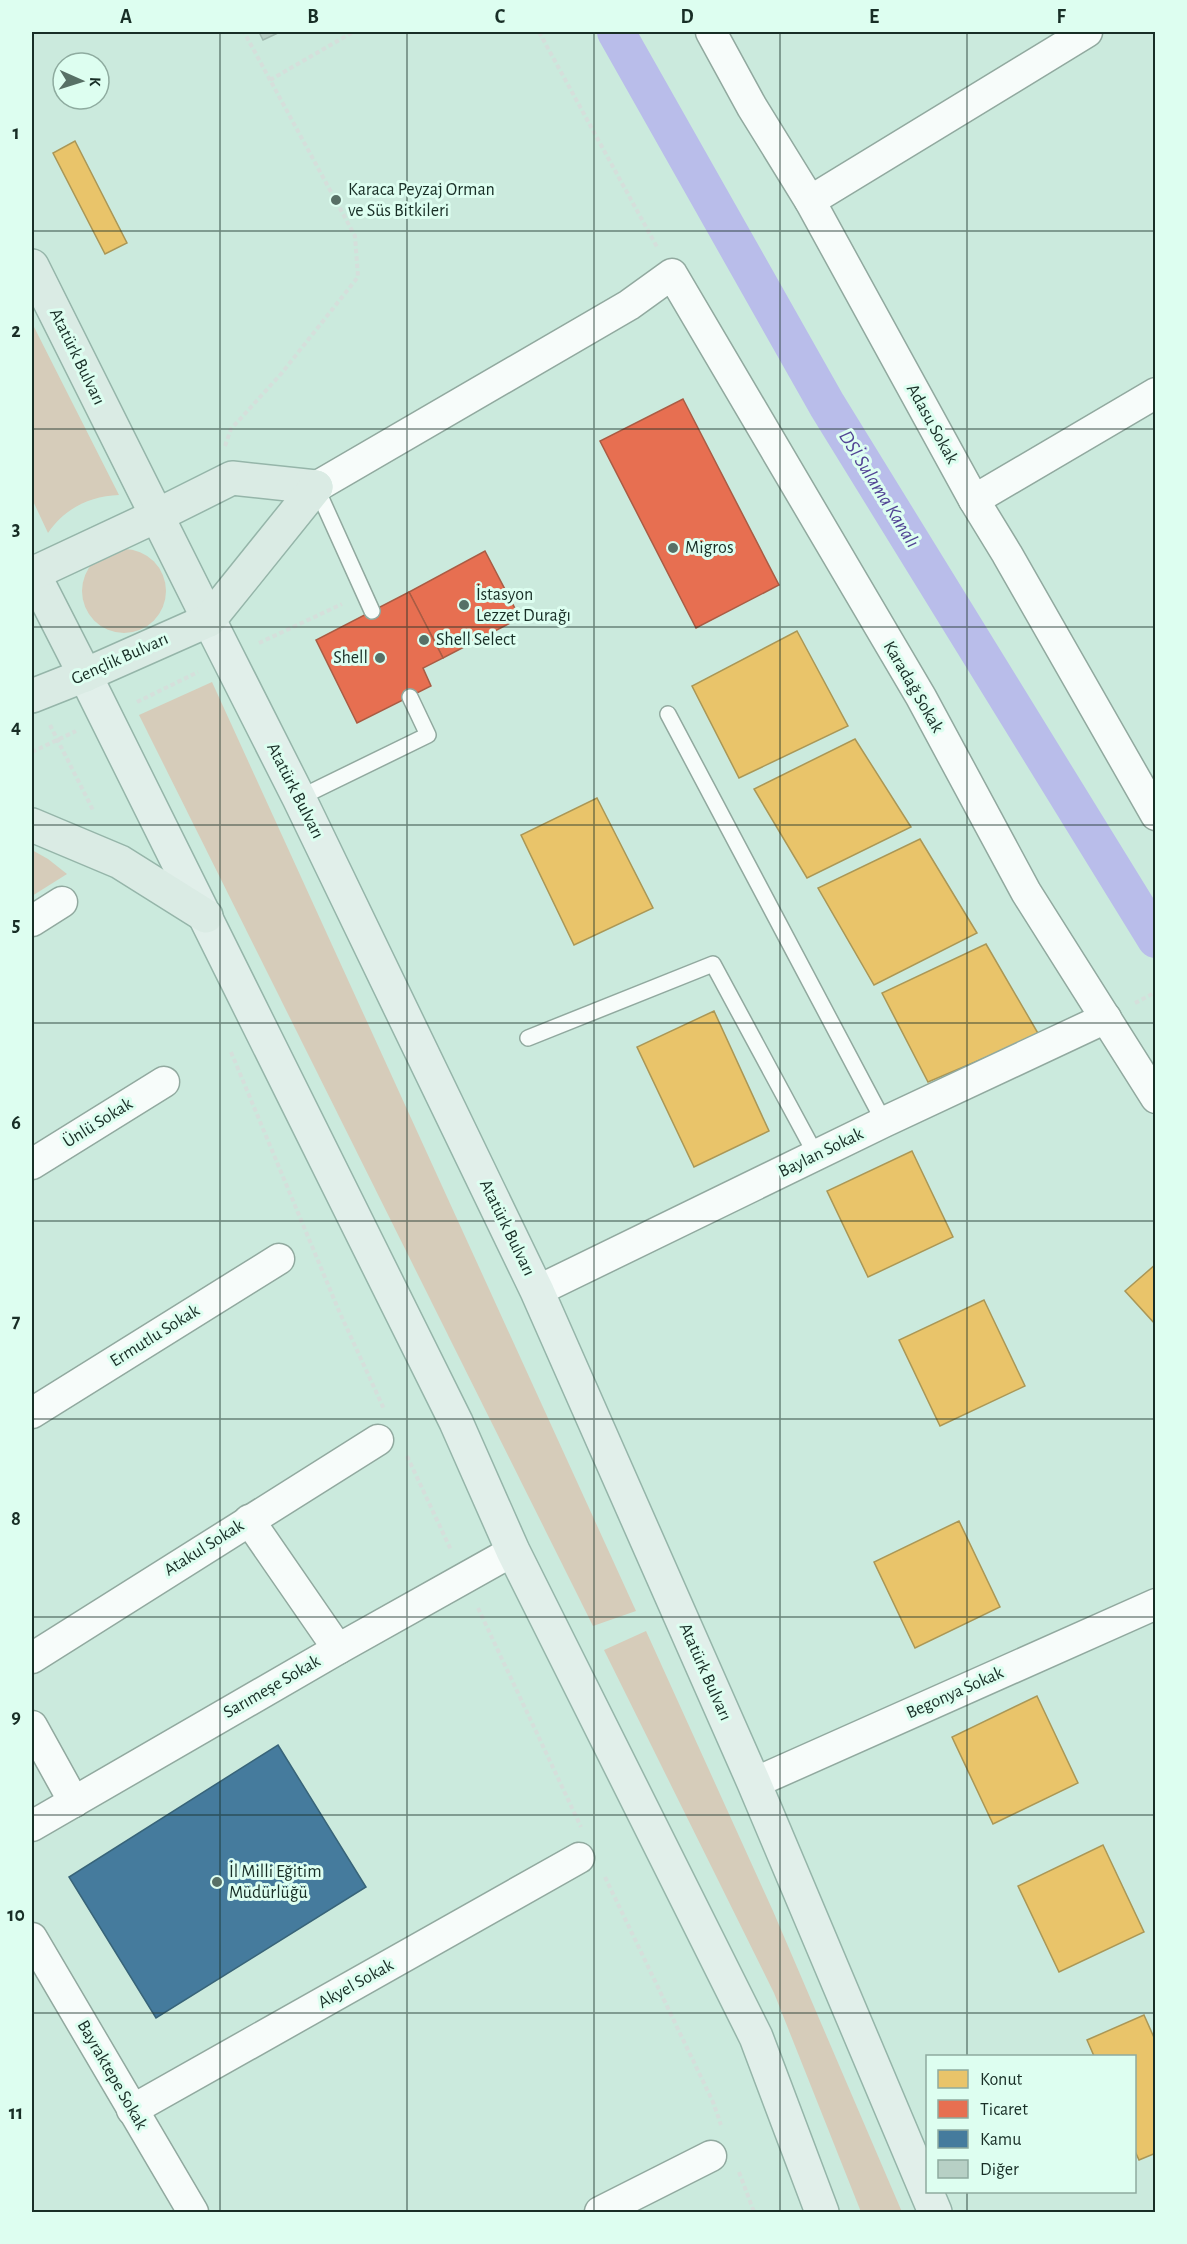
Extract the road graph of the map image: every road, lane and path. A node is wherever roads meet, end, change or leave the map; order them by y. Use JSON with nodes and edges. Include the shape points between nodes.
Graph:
{"nodes":[{"id":1,"x":244,"y":32,"type":"edge"},
{"id":2,"x":353,"y":32,"type":"edge"},
{"id":3,"x":539,"y":32,"type":"edge"},
{"id":4,"x":711,"y":32,"type":"edge"},
{"id":5,"x":1087,"y":32,"type":"edge"},
{"id":6,"x":270,"y":80,"type":"junction"},
{"id":7,"x":810,"y":201,"type":"junction"},
{"id":8,"x":32,"y":266,"type":"edge"},
{"id":9,"x":672,"y":274,"type":"junction"},
{"id":10,"x":1155,"y":393,"type":"edge"},
{"id":11,"x":232,"y":478,"type":"junction"},
{"id":12,"x":316,"y":487,"type":"junction"},
{"id":13,"x":974,"y":500,"type":"junction"},
{"id":14,"x":156,"y":516,"type":"junction"},
{"id":15,"x":32,"y":573,"type":"edge"},
{"id":16,"x":372,"y":611,"type":"dead end"},
{"id":17,"x":209,"y":620,"type":"junction"},
{"id":18,"x":86,"y":675,"type":"junction"},
{"id":19,"x":34,"y":695,"type":"edge"},
{"id":20,"x":410,"y":697,"type":"dead end"},
{"id":21,"x":669,"y":714,"type":"dead end"},
{"id":22,"x":299,"y":798,"type":"junction"},
{"id":23,"x":1155,"y":815,"type":"edge"},
{"id":24,"x":32,"y":825,"type":"edge"},
{"id":25,"x":120,"y":862,"type":"junction"},
{"id":26,"x":62,"y":902,"type":"dead end"},
{"id":27,"x":206,"y":916,"type":"junction"},
{"id":28,"x":32,"y":921,"type":"edge"},
{"id":29,"x":1106,"y":1018,"type":"junction"},
{"id":30,"x":528,"y":1038,"type":"dead end"},
{"id":31,"x":164,"y":1082,"type":"dead end"},
{"id":32,"x":1155,"y":1098,"type":"edge"},
{"id":33,"x":884,"y":1122,"type":"junction"},
{"id":34,"x":816,"y":1155,"type":"junction"},
{"id":35,"x":32,"y":1164,"type":"edge"},
{"id":36,"x":279,"y":1259,"type":"dead end"},
{"id":37,"x":537,"y":1291,"type":"junction"},
{"id":38,"x":32,"y":1413,"type":"edge"},
{"id":39,"x":378,"y":1440,"type":"dead end"},
{"id":40,"x":249,"y":1520,"type":"junction"},
{"id":41,"x":513,"y":1551,"type":"junction"},
{"id":42,"x":1155,"y":1604,"type":"edge"},
{"id":43,"x":338,"y":1649,"type":"junction"},
{"id":44,"x":32,"y":1658,"type":"edge"},
{"id":45,"x":32,"y":1726,"type":"edge"},
{"id":46,"x":754,"y":1783,"type":"junction"},
{"id":47,"x":74,"y":1802,"type":"junction"},
{"id":48,"x":32,"y":1826,"type":"edge"},
{"id":49,"x":579,"y":1858,"type":"dead end"},
{"id":50,"x":32,"y":1938,"type":"edge"},
{"id":51,"x":132,"y":2110,"type":"junction"},
{"id":52,"x":711,"y":2156,"type":"dead end"},
{"id":53,"x":926,"y":2191,"type":"edge"},
{"id":54,"x":927,"y":2193,"type":"edge"},
{"id":55,"x":193,"y":2212,"type":"edge"},
{"id":56,"x":600,"y":2212,"type":"edge"},
{"id":57,"x":822,"y":2212,"type":"edge"},
{"id":58,"x":935,"y":2212,"type":"edge"}],
"edges":[{"from":1,"to":6,"type":"path"},
{"from":2,"to":6,"type":"path"},
{"from":3,"to":9,"type":"path"},
{"from":4,"to":7,"type":"street","name":"Adasu Sokak"},
{"from":5,"to":7,"type":"street"},
{"from":6,"to":11,"type":"path","via":[[354,236],[358,277],[281,374],[231,429],[225,445]]},
{"from":7,"to":13,"type":"street","name":"Adasu Sokak"},
{"from":8,"to":14,"type":"highway","name":"Atatürk Bulvarı"},
{"from":9,"to":12,"type":"street","via":[[619,311]]},
{"from":9,"to":29,"type":"street","name":"Karadağ Sokak","via":[[921,697],[1026,892]]},
{"from":10,"to":13,"type":"street"},
{"from":11,"to":12,"type":"highway"},
{"from":11,"to":14,"type":"highway"},
{"from":12,"to":16,"type":"lane"},
{"from":12,"to":17,"type":"highway"},
{"from":13,"to":23,"type":"street","name":"Adasu Sokak"},
{"from":14,"to":15,"type":"highway"},
{"from":14,"to":17,"type":"highway","name":"Atatürk Bulvarı"},
{"from":15,"to":18,"type":"highway"},
{"from":17,"to":18,"type":"highway","name":"Gençlik Bulvarı"},
{"from":17,"to":22,"type":"main road","name":"Atatürk Bulvarı"},
{"from":18,"to":19,"type":"highway","name":"Gençlik Bulvarı"},
{"from":18,"to":27,"type":"main road"},
{"from":19,"to":25,"type":"path"},
{"from":20,"to":22,"type":"lane","via":[[428,735]]},
{"from":21,"to":33,"type":"lane"},
{"from":22,"to":37,"type":"main road","name":"Atatürk Bulvarı"},
{"from":24,"to":25,"type":"highway"},
{"from":25,"to":27,"type":"highway"},
{"from":26,"to":28,"type":"street"},
{"from":27,"to":41,"type":"main road","via":[[456,1422]]},
{"from":29,"to":32,"type":"street","name":"Karadağ Sokak"},
{"from":29,"to":33,"type":"street","name":"Baylan Sokak"},
{"from":30,"to":34,"type":"lane","via":[[713,964]]},
{"from":31,"to":35,"type":"street","name":"Ünlü Sokak"},
{"from":33,"to":34,"type":"street","name":"Baylan Sokak"},
{"from":34,"to":37,"type":"street","name":"Baylan Sokak"},
{"from":36,"to":38,"type":"street","name":"Ermutlu Sokak"},
{"from":37,"to":46,"type":"main road","name":"Atatürk Bulvarı"},
{"from":39,"to":40,"type":"street","name":"Atakul Sokak"},
{"from":40,"to":43,"type":"street"},
{"from":40,"to":44,"type":"street","name":"Atakul Sokak"},
{"from":41,"to":43,"type":"street","name":"Sarımeşe Sokak"},
{"from":41,"to":57,"type":"main road","via":[[756,2037]]},
{"from":42,"to":46,"type":"street","name":"Begonya Sokak"},
{"from":43,"to":47,"type":"street","name":"Sarımeşe Sokak"},
{"from":45,"to":47,"type":"street"},
{"from":46,"to":53,"type":"main road","name":"Atatürk Bulvarı"},
{"from":47,"to":48,"type":"street","name":"Sarımeşe Sokak"},
{"from":49,"to":51,"type":"street","name":"Akyel Sokak"},
{"from":50,"to":51,"type":"street","name":"Bayraktepe Sokak"},
{"from":51,"to":55,"type":"street","name":"Bayraktepe Sokak"},
{"from":52,"to":56,"type":"street"},
{"from":54,"to":58,"type":"main road","name":"Atatürk Bulvarı"}]}
